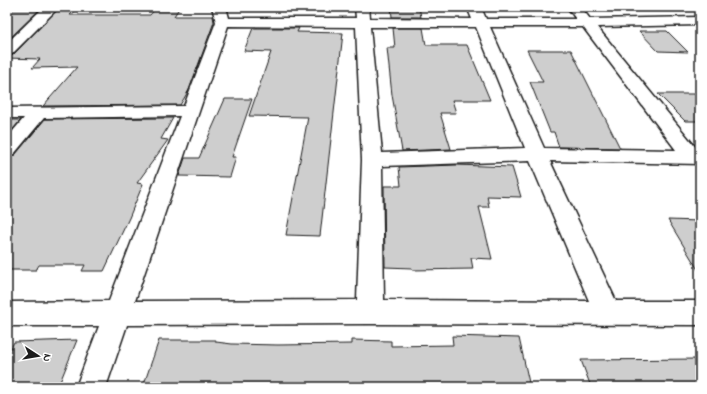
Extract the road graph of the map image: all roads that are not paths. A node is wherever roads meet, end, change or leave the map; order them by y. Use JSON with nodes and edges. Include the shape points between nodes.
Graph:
{"nodes":[{"id":1,"x":52,"y":7,"type":"edge"},
{"id":2,"x":574,"y":7,"type":"edge"},
{"id":3,"x":675,"y":7,"type":"edge"},
{"id":4,"x":221,"y":15,"type":"edge"},
{"id":5,"x":363,"y":15,"type":"edge"},
{"id":6,"x":477,"y":15,"type":"edge"},
{"id":7,"x":696,"y":21,"type":"edge"},
{"id":8,"x":586,"y":23,"type":"junction"},
{"id":9,"x":7,"y":30,"type":"edge"},
{"id":10,"x":28,"y":30,"type":"junction"},
{"id":11,"x":7,"y":51,"type":"edge"},
{"id":12,"x":189,"y":111,"type":"junction"},
{"id":13,"x":39,"y":112,"type":"junction"},
{"id":14,"x":7,"y":113,"type":"edge"},
{"id":15,"x":7,"y":150,"type":"edge"},
{"id":16,"x":536,"y":154,"type":"junction"},
{"id":17,"x":696,"y":157,"type":"edge"},
{"id":18,"x":372,"y":160,"type":"junction"},
{"id":19,"x":370,"y":312,"type":"junction"},
{"id":20,"x":117,"y":313,"type":"junction"},
{"id":21,"x":608,"y":313,"type":"junction"},
{"id":22,"x":700,"y":313,"type":"edge"},
{"id":23,"x":7,"y":314,"type":"edge"},
{"id":24,"x":91,"y":387,"type":"edge"}],
"edges":[{"from":1,"to":10,"type":"street"},
{"from":2,"to":8,"type":"street"},
{"from":3,"to":7,"type":"street"},
{"from":4,"to":5,"type":"street"},
{"from":4,"to":12,"type":"street"},
{"from":5,"to":6,"type":"street"},
{"from":5,"to":18,"type":"street"},
{"from":6,"to":8,"type":"street"},
{"from":6,"to":16,"type":"street"},
{"from":7,"to":8,"type":"street"},
{"from":8,"to":17,"type":"street"},
{"from":9,"to":10,"type":"street"},
{"from":10,"to":11,"type":"street"},
{"from":12,"to":13,"type":"street"},
{"from":12,"to":20,"type":"street"},
{"from":13,"to":14,"type":"street"},
{"from":13,"to":15,"type":"street"},
{"from":16,"to":17,"type":"street"},
{"from":16,"to":18,"type":"street"},
{"from":16,"to":21,"type":"street"},
{"from":18,"to":19,"type":"street"},
{"from":19,"to":20,"type":"street"},
{"from":19,"to":21,"type":"street"},
{"from":20,"to":23,"type":"street"},
{"from":20,"to":24,"type":"street"},
{"from":21,"to":22,"type":"street"}]}
